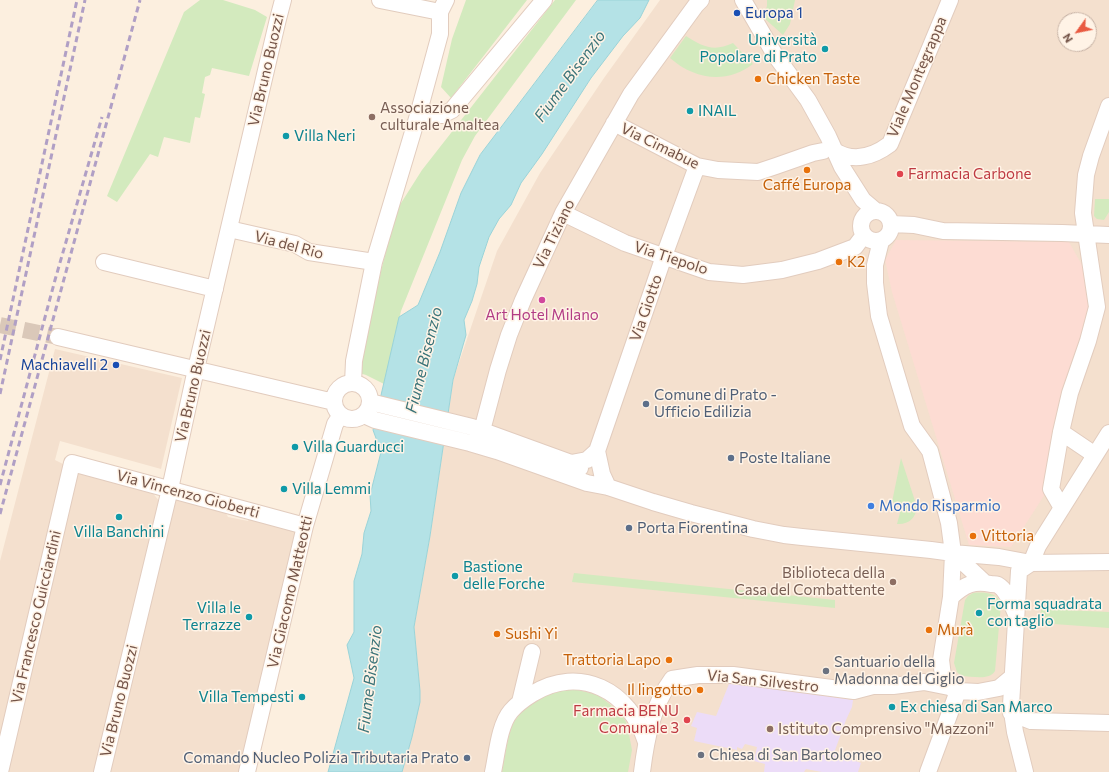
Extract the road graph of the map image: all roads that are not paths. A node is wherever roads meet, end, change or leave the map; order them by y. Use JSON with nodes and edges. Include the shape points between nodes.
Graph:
{"nodes":[{"id":1,"x":283,"y":0,"type":"edge"},
{"id":2,"x":380,"y":0,"type":"edge"},
{"id":3,"x":544,"y":0,"type":"edge"},
{"id":4,"x":701,"y":0,"type":"edge"},
{"id":5,"x":743,"y":0,"type":"edge"},
{"id":6,"x":950,"y":0,"type":"edge"},
{"id":7,"x":443,"y":6,"type":"edge"},
{"id":8,"x":1109,"y":106,"type":"edge"},
{"id":9,"x":418,"y":115,"type":"junction"},
{"id":10,"x":614,"y":123,"type":"junction"},
{"id":11,"x":829,"y":151,"type":"junction"},
{"id":12,"x":697,"y":166,"type":"junction"},
{"id":13,"x":876,"y":210,"type":"junction"},
{"id":14,"x":563,"y":213,"type":"junction"},
{"id":15,"x":891,"y":224,"type":"junction"},
{"id":16,"x":229,"y":229,"type":"junction"},
{"id":17,"x":1087,"y":234,"type":"junction"},
{"id":18,"x":1109,"y":235,"type":"edge"},
{"id":19,"x":860,"y":241,"type":"junction"},
{"id":20,"x":881,"y":241,"type":"junction"},
{"id":21,"x":664,"y":256,"type":"junction"},
{"id":22,"x":104,"y":262,"type":"dead end"},
{"id":23,"x":374,"y":262,"type":"junction"},
{"id":24,"x":215,"y":289,"type":"junction"},
{"id":25,"x":58,"y":337,"type":"tunnel mouth"},
{"id":26,"x":196,"y":369,"type":"junction"},
{"id":27,"x":354,"y":384,"type":"junction"},
{"id":28,"x":338,"y":409,"type":"junction"},
{"id":29,"x":372,"y":410,"type":"junction"},
{"id":30,"x":473,"y":428,"type":"junction"},
{"id":31,"x":1061,"y":432,"type":"junction"},
{"id":32,"x":1109,"y":433,"type":"edge"},
{"id":33,"x":597,"y":451,"type":"junction"},
{"id":34,"x":1095,"y":455,"type":"junction"},
{"id":35,"x":72,"y":463,"type":"joint"},
{"id":36,"x":571,"y":463,"type":"junction"},
{"id":37,"x":608,"y":487,"type":"junction"},
{"id":38,"x":170,"y":489,"type":"junction"},
{"id":39,"x":1062,"y":508,"type":"junction"},
{"id":40,"x":305,"y":526,"type":"junction"},
{"id":41,"x":953,"y":553,"type":"junction"},
{"id":42,"x":1109,"y":562,"type":"edge"},
{"id":43,"x":1031,"y":563,"type":"junction"},
{"id":44,"x":984,"y":582,"type":"junction"},
{"id":45,"x":951,"y":597,"type":"junction"},
{"id":46,"x":1017,"y":615,"type":"junction"},
{"id":47,"x":532,"y":652,"type":"dead end"},
{"id":48,"x":1011,"y":678,"type":"junction"},
{"id":49,"x":954,"y":689,"type":"junction"},
{"id":50,"x":520,"y":702,"type":"junction"},
{"id":51,"x":1011,"y":713,"type":"junction"},
{"id":52,"x":1109,"y":723,"type":"edge"},
{"id":53,"x":646,"y":742,"type":"junction"},
{"id":54,"x":0,"y":772,"type":"edge"},
{"id":55,"x":102,"y":772,"type":"edge"},
{"id":56,"x":247,"y":772,"type":"edge"},
{"id":57,"x":493,"y":772,"type":"edge"},
{"id":58,"x":642,"y":772,"type":"edge"},
{"id":59,"x":928,"y":772,"type":"edge"},
{"id":60,"x":1025,"y":772,"type":"edge"}],
"edges":[{"from":1,"to":16,"type":"street","name":"Via Bruno Buozzi"},
{"from":2,"to":7,"type":"street"},
{"from":3,"to":9,"type":"street","via":[[452,110],[442,115]]},
{"from":4,"to":10,"type":"street","name":"Via Tiziano","via":[[631,94]]},
{"from":5,"to":11,"type":"street","via":[[775,55],[808,100],[828,136]]},
{"from":6,"to":11,"type":"street","name":"Viale Montegrappa","via":[[890,144],[875,153],[858,158]]},
{"from":7,"to":9,"type":"street","via":[[440,34]]},
{"from":8,"to":17,"type":"street","via":[[1086,175],[1084,213]]},
{"from":9,"to":23,"type":"street"},
{"from":10,"to":12,"type":"street","name":"Via Cimabue"},
{"from":10,"to":14,"type":"street","name":"Via Tiziano"},
{"from":11,"to":12,"type":"street","name":"Via Cimabue","via":[[813,153],[758,172]]},
{"from":11,"to":13,"type":"street","via":[[863,200]]},
{"from":12,"to":21,"type":"street","name":"Via Giotto"},
{"from":13,"to":15,"type":"street","via":[[887,215]]},
{"from":13,"to":19,"type":"street","via":[[863,218]]},
{"from":14,"to":21,"type":"street","name":"Via Tiepolo","via":[[625,243]]},
{"from":14,"to":30,"type":"street","name":"Via Tiziano","via":[[523,300],[498,370],[484,423]]},
{"from":15,"to":17,"type":"street","via":[[914,225],[943,231]]},
{"from":15,"to":20,"type":"street","via":[[888,236]]},
{"from":16,"to":23,"type":"street","name":"Via del Rio","via":[[295,244],[308,252]]},
{"from":16,"to":24,"type":"street","name":"Via Bruno Buozzi"},
{"from":17,"to":18,"type":"street"},
{"from":17,"to":31,"type":"street","via":[[1098,307],[1070,394]]},
{"from":19,"to":20,"type":"street"},
{"from":19,"to":21,"type":"street","name":"Via Tiepolo","via":[[818,261],[782,270],[743,275],[709,272]]},
{"from":20,"to":41,"type":"street","via":[[875,265],[879,316],[912,426],[930,451],[949,523]]},
{"from":21,"to":33,"type":"street","name":"Via Giotto"},
{"from":22,"to":24,"type":"street"},
{"from":23,"to":27,"type":"street","via":[[354,361]]},
{"from":24,"to":26,"type":"street","name":"Via Bruno Buozzi"},
{"from":25,"to":26,"type":"street"},
{"from":26,"to":28,"type":"street"},
{"from":26,"to":38,"type":"street","name":"Via Bruno Buozzi"},
{"from":27,"to":28,"type":"street","name":"Via Giacomo Matteotti","via":[[348,384],[338,390],[335,396]]},
{"from":27,"to":29,"type":"street","via":[[367,391]]},
{"from":28,"to":29,"type":"street","via":[[350,419],[360,418]]},
{"from":28,"to":40,"type":"street","name":"Via Giacomo Matteotti"},
{"from":29,"to":30,"type":"street"},
{"from":29,"to":37,"type":"street","via":[[587,483]]},
{"from":30,"to":36,"type":"street"},
{"from":31,"to":34,"type":"street"},
{"from":31,"to":39,"type":"street","via":[[1051,489]]},
{"from":32,"to":34,"type":"street"},
{"from":33,"to":36,"type":"street","via":[[586,460]]},
{"from":33,"to":37,"type":"street"},
{"from":34,"to":39,"type":"street"},
{"from":35,"to":38,"type":"street","name":"Via Vincenzo Gioberti"},
{"from":35,"to":54,"type":"street","name":"Via Francesco Guicciardini"},
{"from":36,"to":37,"type":"street","via":[[592,474]]},
{"from":37,"to":41,"type":"street","via":[[683,511],[768,532],[802,538]]},
{"from":38,"to":40,"type":"street","name":"Via Vincenzo Gioberti"},
{"from":38,"to":55,"type":"street","name":"Via Bruno Buozzi"},
{"from":39,"to":43,"type":"street","via":[[1038,546]]},
{"from":40,"to":56,"type":"street","name":"Via Giacomo Matteotti"},
{"from":41,"to":43,"type":"street"},
{"from":41,"to":44,"type":"street"},
{"from":41,"to":45,"type":"street"},
{"from":42,"to":43,"type":"street"},
{"from":43,"to":46,"type":"street","via":[[1019,571]]},
{"from":44,"to":45,"type":"street","via":[[967,585]]},
{"from":44,"to":46,"type":"street","via":[[998,585]]},
{"from":45,"to":49,"type":"street","via":[[941,660],[943,676]]},
{"from":46,"to":48,"type":"street"},
{"from":47,"to":50,"type":"street"},
{"from":48,"to":49,"type":"street","via":[[999,688],[978,692]]},
{"from":48,"to":51,"type":"street"},
{"from":49,"to":53,"type":"street","name":"Via San Silvestro","via":[[924,682],[873,686],[854,691],[733,675],[698,675],[672,679],[664,690]]},
{"from":49,"to":59,"type":"street"},
{"from":50,"to":53,"type":"street","via":[[543,688],[570,681],[602,688],[624,704],[635,717]]},
{"from":50,"to":57,"type":"street","via":[[502,726]]},
{"from":51,"to":52,"type":"street","via":[[1031,721]]},
{"from":51,"to":60,"type":"street"},
{"from":53,"to":58,"type":"street"}]}
